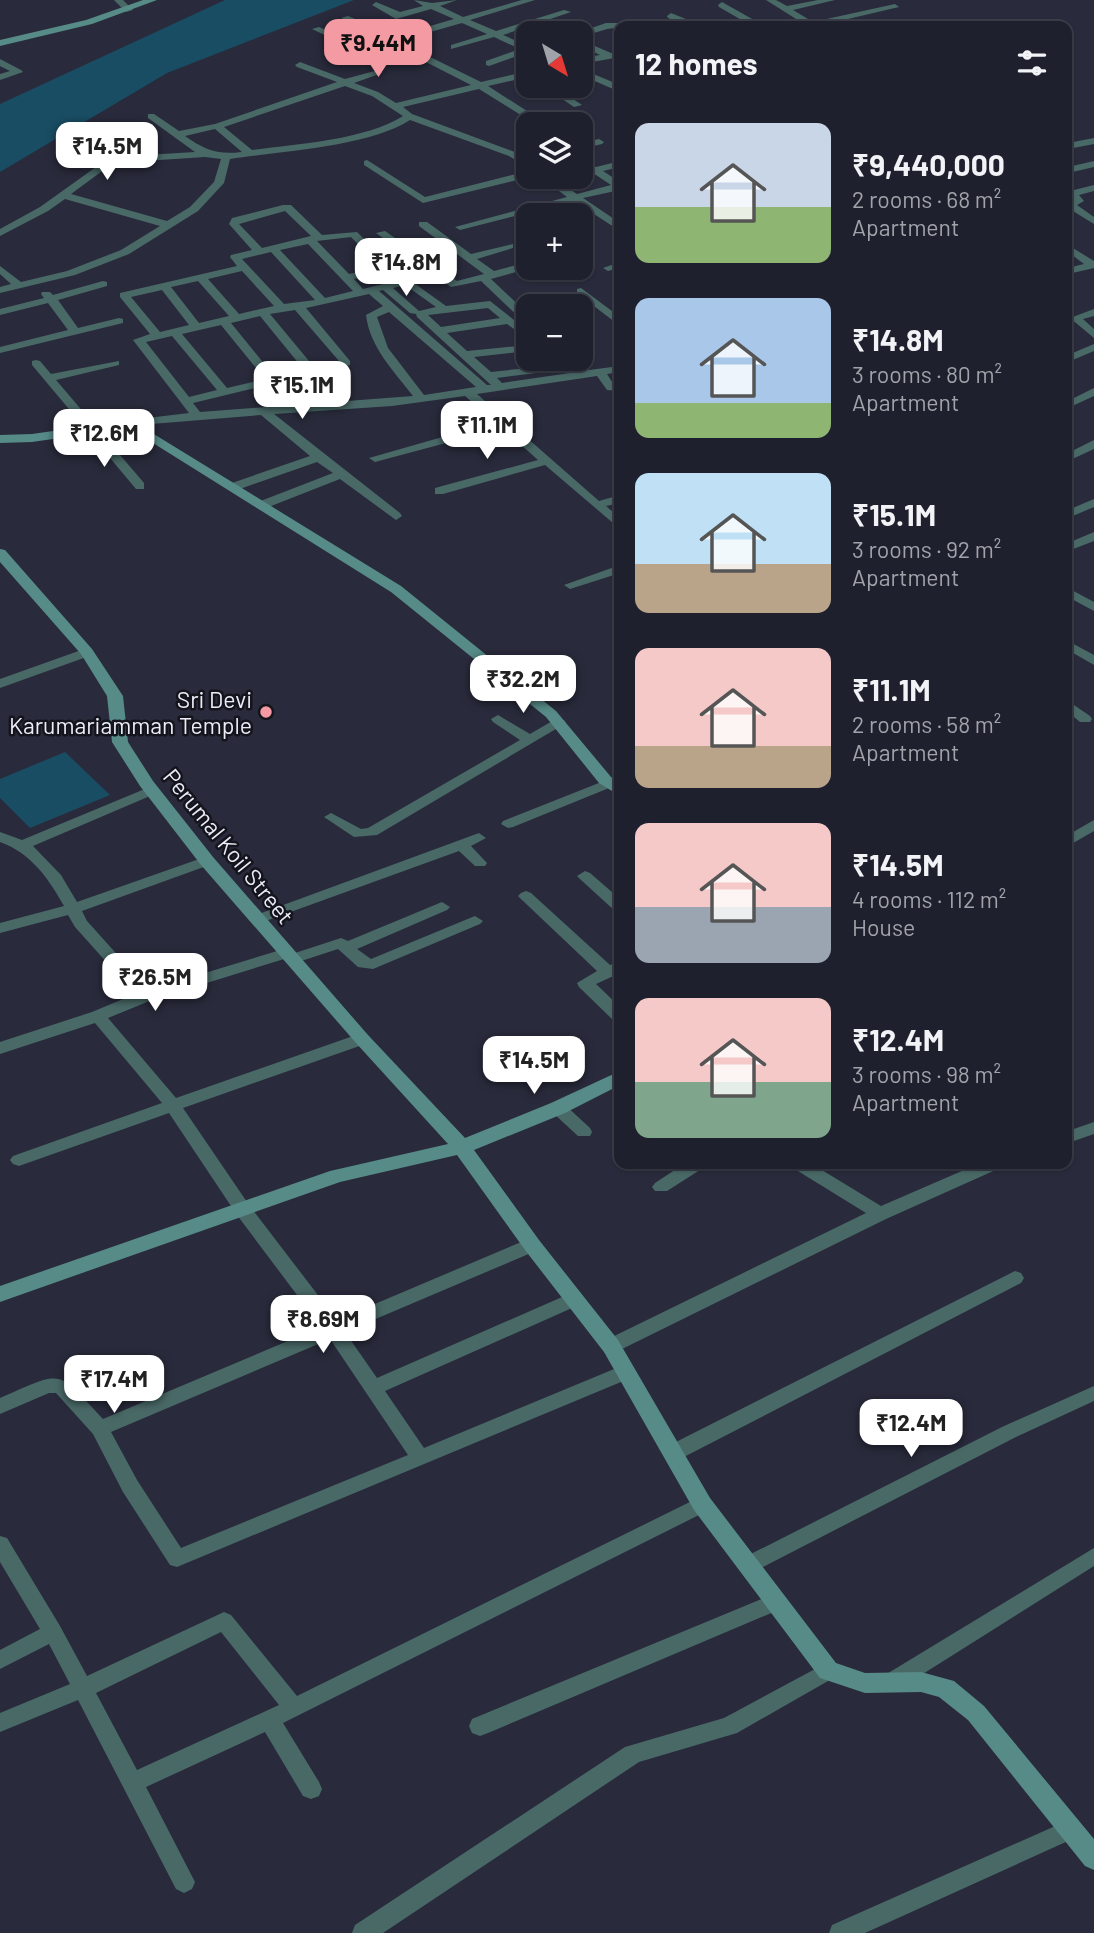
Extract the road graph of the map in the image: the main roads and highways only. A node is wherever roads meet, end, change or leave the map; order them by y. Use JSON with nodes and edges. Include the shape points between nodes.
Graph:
{"nodes":[{"id":1,"x":152,"y":0,"type":"edge"},
{"id":2,"x":0,"y":43,"type":"edge"},
{"id":3,"x":0,"y":439,"type":"edge"},
{"id":4,"x":0,"y":552,"type":"edge"},
{"id":5,"x":614,"y":787,"type":"edge"},
{"id":6,"x":614,"y":1080,"type":"edge"},
{"id":7,"x":462,"y":1147,"type":"junction"},
{"id":8,"x":0,"y":1294,"type":"edge"},
{"id":9,"x":1094,"y":1858,"type":"edge"}],
"edges":[{"from":1,"to":2,"type":"main road"},
{"from":3,"to":5,"type":"main road","via":[[131,424],[396,589],[559,723]]},
{"from":4,"to":7,"type":"main road","name":"Perumal Koil Street","via":[[87,652],[114,696],[120,742],[152,790],[362,1039]]},
{"from":6,"to":7,"type":"main road"},
{"from":7,"to":8,"type":"main road","via":[[337,1176]]},
{"from":7,"to":9,"type":"main road","name":"Perumal Koil Street","via":[[531,1245],[611,1346],[702,1504],[828,1671],[865,1683],[921,1682],[946,1688],[976,1713]]}]}
